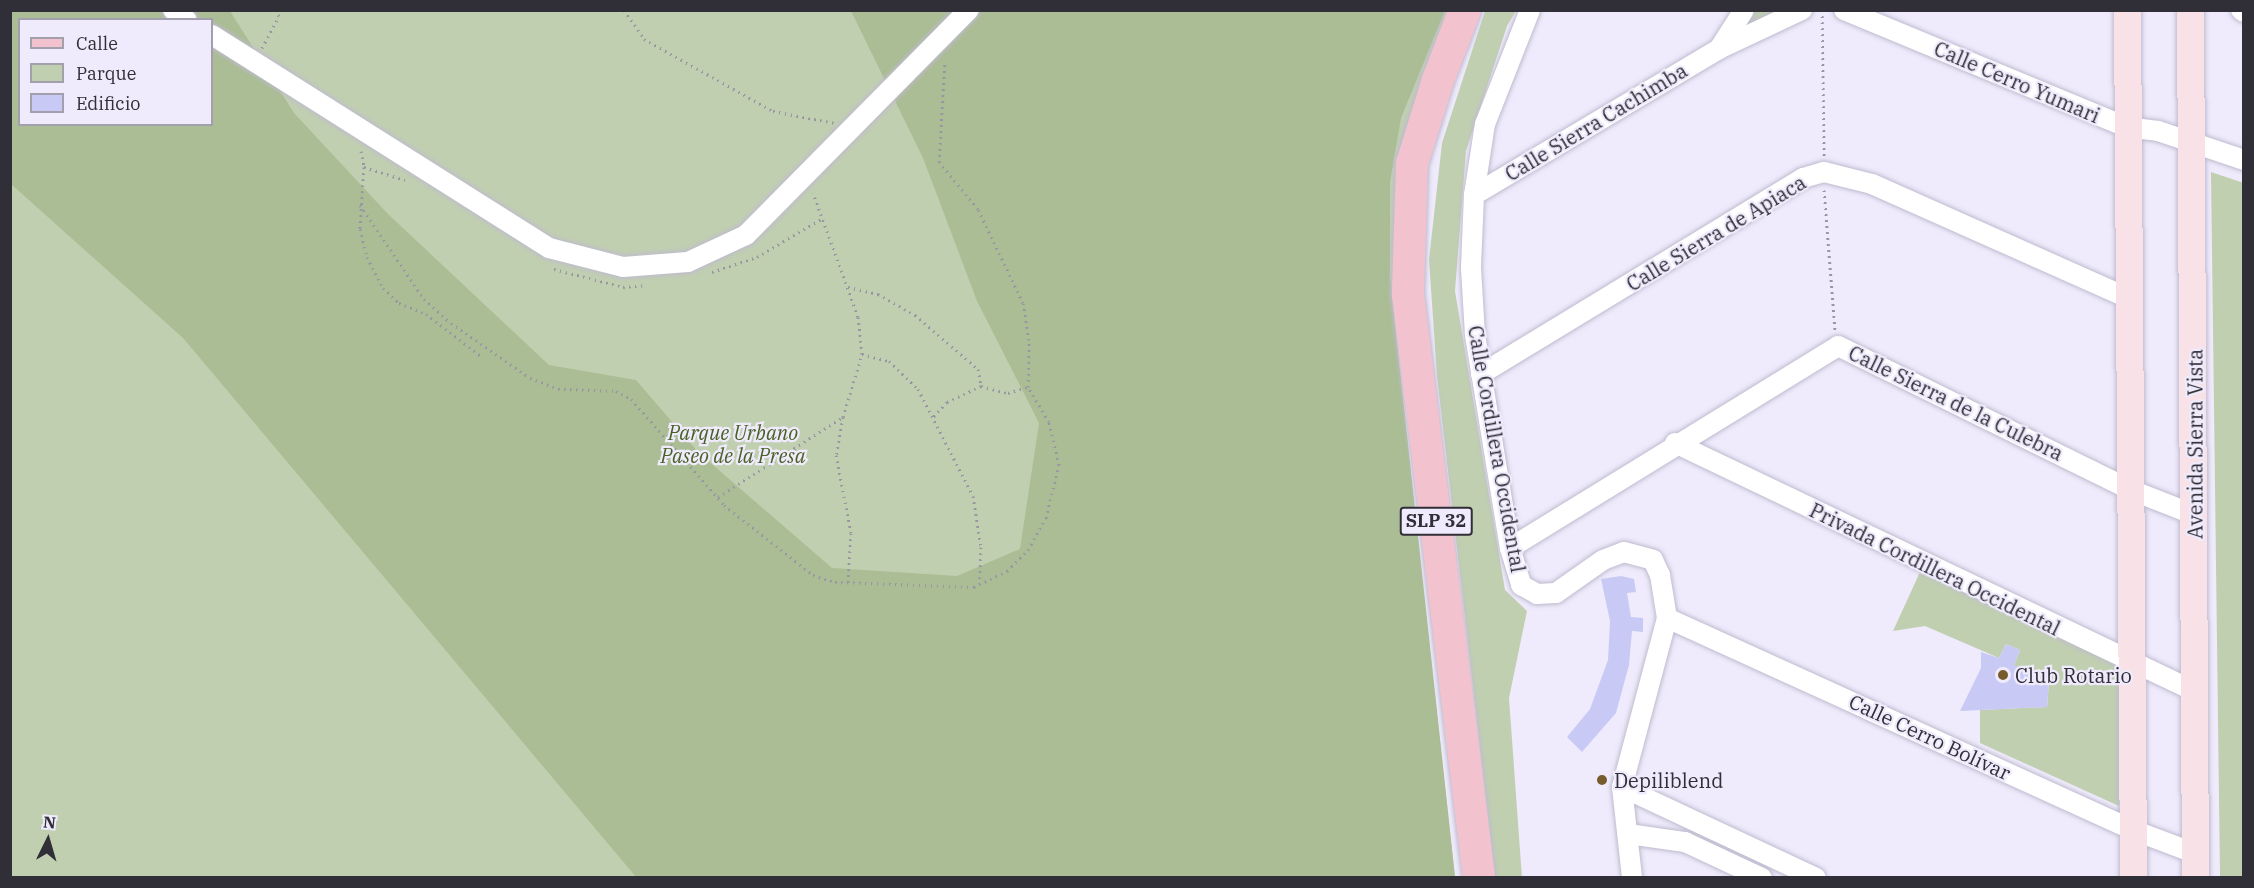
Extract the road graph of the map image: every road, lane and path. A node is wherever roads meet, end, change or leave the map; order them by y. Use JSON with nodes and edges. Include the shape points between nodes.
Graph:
{"nodes":[{"id":1,"x":275,"y":10,"type":"edge"},
{"id":2,"x":624,"y":10,"type":"edge"},
{"id":3,"x":969,"y":10,"type":"edge"},
{"id":4,"x":1465,"y":10,"type":"edge"},
{"id":5,"x":1530,"y":10,"type":"edge"},
{"id":6,"x":1744,"y":10,"type":"edge"},
{"id":7,"x":1802,"y":10,"type":"edge"},
{"id":8,"x":1844,"y":10,"type":"edge"},
{"id":9,"x":2127,"y":10,"type":"edge"},
{"id":10,"x":2190,"y":10,"type":"edge"},
{"id":11,"x":945,"y":35,"type":"junction"},
{"id":12,"x":213,"y":36,"type":"edge"},
{"id":13,"x":1719,"y":49,"type":"junction"},
{"id":14,"x":254,"y":63,"type":"junction"},
{"id":15,"x":856,"y":127,"type":"junction"},
{"id":16,"x":2126,"y":127,"type":"junction"},
{"id":17,"x":356,"y":128,"type":"junction"},
{"id":18,"x":2193,"y":144,"type":"junction"},
{"id":19,"x":2244,"y":160,"type":"edge"},
{"id":20,"x":807,"y":178,"type":"junction"},
{"id":21,"x":1474,"y":195,"type":"junction"},
{"id":22,"x":360,"y":205,"type":"junction"},
{"id":23,"x":848,"y":287,"type":"junction"},
{"id":24,"x":2128,"y":298,"type":"junction"},
{"id":25,"x":862,"y":354,"type":"junction"},
{"id":26,"x":482,"y":357,"type":"dead end"},
{"id":27,"x":1481,"y":374,"type":"junction"},
{"id":28,"x":981,"y":386,"type":"junction"},
{"id":29,"x":1028,"y":387,"type":"junction"},
{"id":30,"x":843,"y":417,"type":"junction"},
{"id":31,"x":933,"y":417,"type":"junction"},
{"id":32,"x":1674,"y":443,"type":"junction"},
{"id":33,"x":2131,"y":490,"type":"junction"},
{"id":34,"x":717,"y":498,"type":"junction"},
{"id":35,"x":2195,"y":515,"type":"junction"},
{"id":36,"x":1510,"y":548,"type":"junction"},
{"id":37,"x":848,"y":582,"type":"junction"},
{"id":38,"x":980,"y":584,"type":"junction"},
{"id":39,"x":1667,"y":618,"type":"junction"},
{"id":40,"x":2132,"y":663,"type":"junction"},
{"id":41,"x":2196,"y":692,"type":"junction"},
{"id":42,"x":1622,"y":788,"type":"junction"},
{"id":43,"x":1673,"y":811,"type":"junction"},
{"id":44,"x":2133,"y":830,"type":"junction"},
{"id":45,"x":1628,"y":834,"type":"junction"},
{"id":46,"x":1669,"y":838,"type":"junction"},
{"id":47,"x":2194,"y":865,"type":"edge"},
{"id":48,"x":1479,"y":878,"type":"edge"},
{"id":49,"x":1632,"y":878,"type":"edge"},
{"id":50,"x":1762,"y":878,"type":"edge"},
{"id":51,"x":1816,"y":878,"type":"edge"},
{"id":52,"x":2133,"y":878,"type":"edge"}],
"edges":[{"from":1,"to":14,"type":"path","via":[[279,16]]},
{"from":2,"to":15,"type":"path","via":[[644,39],[773,111]]},
{"from":3,"to":11,"type":"street"},
{"from":4,"to":48,"type":"main road","number":"SLP 32","via":[[1412,164],[1408,294]]},
{"from":5,"to":21,"type":"street","name":"Calle Cordillera Occidental","via":[[1485,124]]},
{"from":6,"to":13,"type":"street","name":"Calle Sierra Cachimba"},
{"from":7,"to":13,"type":"street","name":"Calle Sierra Cachimba"},
{"from":8,"to":16,"type":"street","name":"Calle Cerro Yumari"},
{"from":9,"to":16,"type":"main road"},
{"from":10,"to":18,"type":"main road","name":"Avenida Sierra Vista"},
{"from":11,"to":15,"type":"street"},
{"from":11,"to":29,"type":"path","via":[[939,162],[978,209],[1023,303],[1029,340]]},
{"from":12,"to":14,"type":"street"},
{"from":13,"to":21,"type":"street","name":"Calle Sierra Cachimba"},
{"from":14,"to":17,"type":"street"},
{"from":15,"to":20,"type":"street"},
{"from":16,"to":18,"type":"street","name":"Calle Cerro Yumari","via":[[2158,131]]},
{"from":16,"to":24,"type":"main road"},
{"from":17,"to":20,"type":"street","via":[[549,248],[623,267],[688,262],[746,235]]},
{"from":17,"to":22,"type":"path","via":[[364,167]]},
{"from":18,"to":19,"type":"street","name":"Calle Cerro Yumari"},
{"from":18,"to":35,"type":"main road","name":"Avenida Sierra Vista"},
{"from":20,"to":23,"type":"path"},
{"from":21,"to":27,"type":"street","name":"Calle Cordillera Occidental","via":[[1471,268]]},
{"from":22,"to":26,"type":"path","via":[[367,257],[382,288],[399,303],[426,314]]},
{"from":22,"to":34,"type":"path","via":[[424,299],[451,323],[530,378],[558,388],[616,391],[631,399]]},
{"from":23,"to":25,"type":"path","via":[[858,317]]},
{"from":23,"to":28,"type":"path","via":[[878,294],[915,315],[978,369]]},
{"from":24,"to":27,"type":"street","name":"Calle Sierra de Apiaca","via":[[1872,184],[1824,172],[1803,178]]},
{"from":24,"to":33,"type":"main road"},
{"from":25,"to":30,"type":"path"},
{"from":25,"to":31,"type":"path","via":[[889,361],[918,389]]},
{"from":27,"to":36,"type":"street","name":"Calle Cordillera Occidental"},
{"from":28,"to":29,"type":"path","via":[[1008,393]]},
{"from":28,"to":31,"type":"path","via":[[947,402]]},
{"from":29,"to":38,"type":"path","via":[[1049,422],[1059,465],[1046,518],[1028,550],[1007,572]]},
{"from":30,"to":34,"type":"path"},
{"from":30,"to":37,"type":"path","via":[[836,455],[851,533]]},
{"from":31,"to":38,"type":"path","via":[[973,496],[981,547]]},
{"from":32,"to":33,"type":"street","name":"Calle Sierra de la Culebra","via":[[1838,346]]},
{"from":32,"to":36,"type":"street","name":"Calle Sierra de la Culebra"},
{"from":32,"to":40,"type":"street","name":"Privada Cordillera Occidental"},
{"from":33,"to":35,"type":"street","name":"Calle Sierra de la Culebra"},
{"from":33,"to":40,"type":"main road"},
{"from":34,"to":37,"type":"path","via":[[813,575]]},
{"from":35,"to":41,"type":"main road","name":"Avenida Sierra Vista"},
{"from":36,"to":39,"type":"street","name":"Calle Cordillera Occidental","via":[[1521,585],[1537,594],[1569,587],[1603,560],[1624,552],[1653,560],[1660,575]]},
{"from":37,"to":38,"type":"path","via":[[942,588]]},
{"from":39,"to":42,"type":"street","name":"Calle Cordillera Occidental"},
{"from":39,"to":44,"type":"street","name":"Calle Cerro Bolívar"},
{"from":40,"to":41,"type":"street","name":"Privada Cordillera Occidental"},
{"from":40,"to":44,"type":"main road"},
{"from":41,"to":47,"type":"main road","name":"Avenida Sierra Vista"},
{"from":42,"to":43,"type":"street"},
{"from":42,"to":45,"type":"street"},
{"from":43,"to":46,"type":"street","via":[[1678,831]]},
{"from":43,"to":51,"type":"street"},
{"from":44,"to":47,"type":"street","name":"Calle Cerro Bolívar"},
{"from":44,"to":52,"type":"main road"},
{"from":45,"to":46,"type":"street"},
{"from":45,"to":49,"type":"street"},
{"from":46,"to":50,"type":"street"}]}
